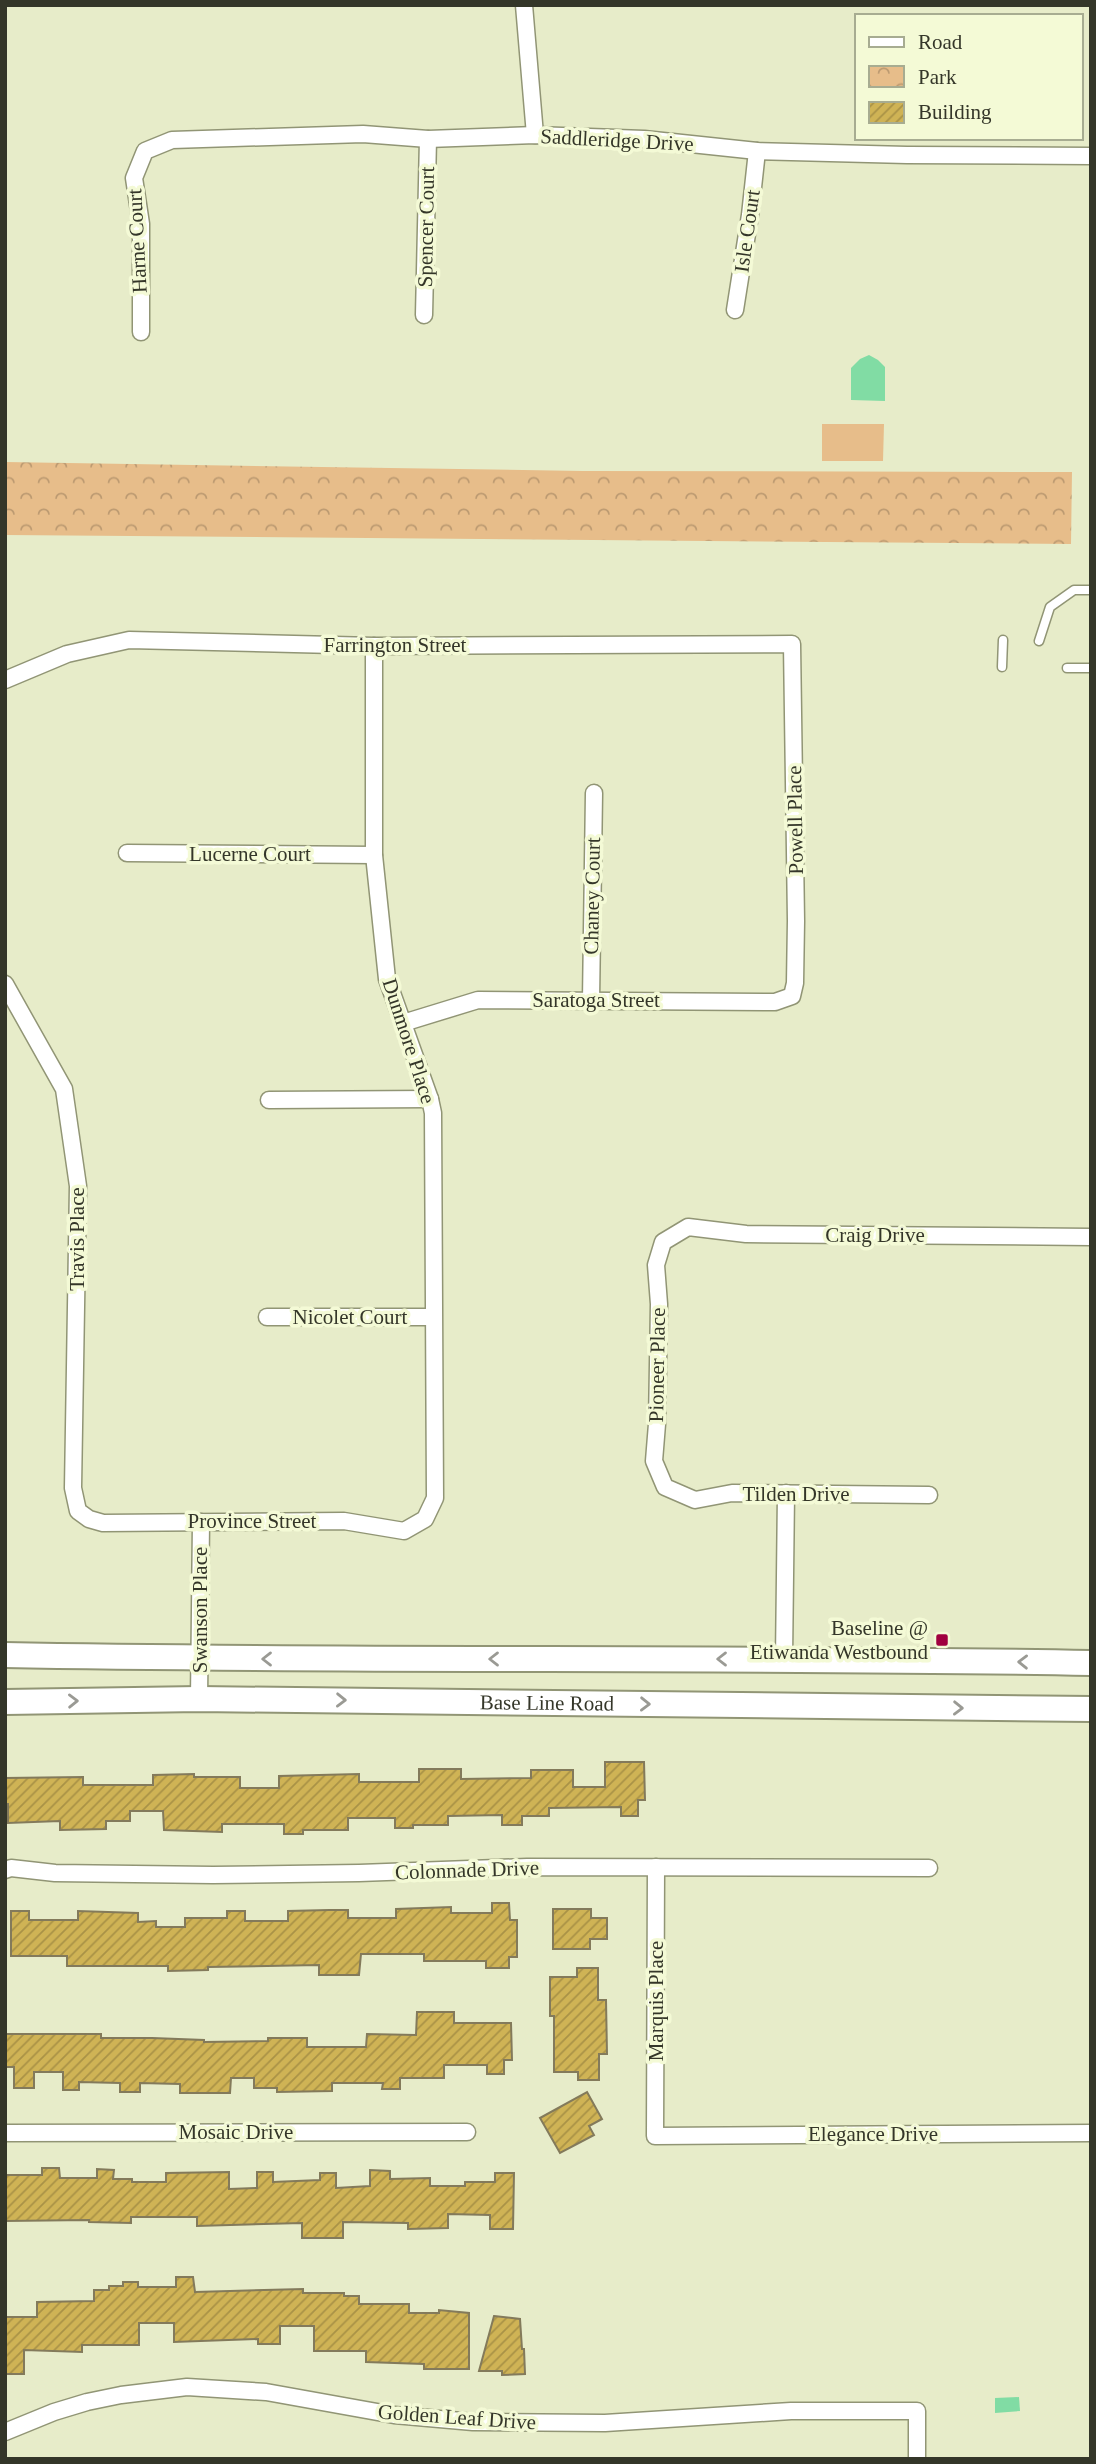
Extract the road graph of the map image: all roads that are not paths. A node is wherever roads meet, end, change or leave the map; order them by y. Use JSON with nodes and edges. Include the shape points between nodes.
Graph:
{"nodes":[{"id":1,"x":524,"y":5,"type":"edge"},
{"id":2,"x":535,"y":135,"type":"junction"},
{"id":3,"x":428,"y":139,"type":"junction"},
{"id":4,"x":145,"y":151,"type":"joint"},
{"id":5,"x":757,"y":151,"type":"junction"},
{"id":6,"x":1091,"y":156,"type":"edge"},
{"id":7,"x":734,"y":310,"type":"dead end"},
{"id":8,"x":424,"y":315,"type":"dead end"},
{"id":9,"x":141,"y":332,"type":"dead end"},
{"id":10,"x":1091,"y":590,"type":"edge"},
{"id":11,"x":1003,"y":640,"type":"dead end"},
{"id":12,"x":1038,"y":641,"type":"dead end"},
{"id":13,"x":792,"y":644,"type":"joint"},
{"id":14,"x":374,"y":646,"type":"junction"},
{"id":15,"x":1002,"y":667,"type":"dead end"},
{"id":16,"x":1067,"y":668,"type":"dead end"},
{"id":17,"x":1091,"y":668,"type":"edge"},
{"id":18,"x":5,"y":680,"type":"edge"},
{"id":19,"x":594,"y":793,"type":"dead end"},
{"id":20,"x":127,"y":853,"type":"dead end"},
{"id":21,"x":374,"y":855,"type":"junction"},
{"id":22,"x":5,"y":984,"type":"edge"},
{"id":23,"x":792,"y":996,"type":"joint"},
{"id":24,"x":591,"y":1000,"type":"junction"},
{"id":25,"x":402,"y":1023,"type":"junction"},
{"id":26,"x":430,"y":1099,"type":"junction"},
{"id":27,"x":269,"y":1100,"type":"dead end"},
{"id":28,"x":1091,"y":1237,"type":"edge"},
{"id":29,"x":663,"y":1242,"type":"joint"},
{"id":30,"x":267,"y":1317,"type":"dead end"},
{"id":31,"x":433,"y":1317,"type":"junction"},
{"id":32,"x":665,"y":1487,"type":"joint"},
{"id":33,"x":786,"y":1493,"type":"junction"},
{"id":34,"x":929,"y":1495,"type":"dead end"},
{"id":35,"x":78,"y":1511,"type":"joint"},
{"id":36,"x":425,"y":1518,"type":"joint"},
{"id":37,"x":201,"y":1522,"type":"junction"},
{"id":38,"x":5,"y":1655,"type":"edge"},
{"id":39,"x":201,"y":1658,"type":"junction"},
{"id":40,"x":785,"y":1658,"type":"junction"},
{"id":41,"x":1091,"y":1663,"type":"edge"},
{"id":42,"x":199,"y":1699,"type":"junction"},
{"id":43,"x":5,"y":1702,"type":"edge"},
{"id":44,"x":1091,"y":1710,"type":"edge"},
{"id":45,"x":656,"y":1867,"type":"junction"},
{"id":46,"x":929,"y":1868,"type":"dead end"},
{"id":47,"x":5,"y":1870,"type":"edge"},
{"id":48,"x":467,"y":2132,"type":"dead end"},
{"id":49,"x":5,"y":2133,"type":"edge"},
{"id":50,"x":1091,"y":2133,"type":"edge"},
{"id":51,"x":655,"y":2136,"type":"joint"},
{"id":52,"x":5,"y":2432,"type":"edge"},
{"id":53,"x":917,"y":2459,"type":"edge"}],
"edges":[{"from":1,"to":2,"type":"street"},
{"from":2,"to":3,"type":"street","name":"Saddleridge Drive"},
{"from":2,"to":5,"type":"street","name":"Saddleridge Drive","via":[[644,139]]},
{"from":3,"to":4,"type":"street","name":"Saddleridge Drive","via":[[363,134],[172,140]]},
{"from":3,"to":8,"type":"street","name":"Spencer Court"},
{"from":4,"to":9,"type":"street","name":"Harne Court","via":[[134,178],[141,224]]},
{"from":5,"to":6,"type":"street","name":"Saddleridge Drive"},
{"from":5,"to":7,"type":"street","name":"Isle Court"},
{"from":10,"to":12,"type":"lane","via":[[1074,590],[1050,607]]},
{"from":11,"to":15,"type":"lane"},
{"from":13,"to":14,"type":"street","name":"Farrington Street"},
{"from":13,"to":23,"type":"street","name":"Powell Place","via":[[796,921]]},
{"from":14,"to":18,"type":"street","name":"Farrington Street","via":[[129,640],[67,654]]},
{"from":14,"to":21,"type":"street","name":"Dunmore Place"},
{"from":16,"to":17,"type":"lane"},
{"from":19,"to":24,"type":"street","name":"Chaney Court"},
{"from":20,"to":21,"type":"street","name":"Lucerne Court"},
{"from":21,"to":25,"type":"street","name":"Dunmore Place","via":[[387,979]]},
{"from":22,"to":35,"type":"street","name":"Travis Place","via":[[64,1089],[78,1186],[73,1488]]},
{"from":23,"to":24,"type":"street","name":"Saratoga Street","via":[[775,1002]]},
{"from":24,"to":25,"type":"street","name":"Saratoga Street","via":[[478,1000]]},
{"from":25,"to":26,"type":"street","name":"Dunmore Place"},
{"from":26,"to":27,"type":"street"},
{"from":26,"to":31,"type":"street","name":"Dunmore Place"},
{"from":28,"to":29,"type":"street","name":"Craig Drive","via":[[746,1234],[688,1227]]},
{"from":29,"to":32,"type":"street","name":"Pioneer Place","via":[[656,1265],[654,1461]]},
{"from":30,"to":31,"type":"street","name":"Nicolet Court"},
{"from":31,"to":36,"type":"street","name":"Dunmore Place","via":[[435,1498]]},
{"from":32,"to":33,"type":"street","name":"Tilden Drive","via":[[695,1500],[732,1493]]},
{"from":33,"to":34,"type":"street","name":"Tilden Drive"},
{"from":33,"to":40,"type":"street"},
{"from":35,"to":37,"type":"street","name":"Province Street","via":[[103,1523]]},
{"from":36,"to":37,"type":"street","name":"Province Street","via":[[404,1531],[344,1521]]},
{"from":37,"to":39,"type":"street","name":"Swanson Place"},
{"from":38,"to":39,"type":"main road","name":"Base Line Road"},
{"from":40,"to":39,"type":"main road","name":"Base Line Road","one_way":true},
{"from":39,"to":42,"type":"street","name":"Swanson Place"},
{"from":41,"to":40,"type":"main road","name":"Base Line Road","one_way":true},
{"from":43,"to":42,"type":"main road","name":"Base Line Road","one_way":true},
{"from":42,"to":44,"type":"main road","name":"Base Line Road","one_way":true},
{"from":45,"to":46,"type":"street","name":"Colonnade Drive"},
{"from":45,"to":47,"type":"street","name":"Colonnade Drive","via":[[213,1875]]},
{"from":45,"to":51,"type":"street","name":"Marquis Place"},
{"from":48,"to":49,"type":"street","name":"Mosaic Drive"},
{"from":50,"to":51,"type":"street","name":"Elegance Drive"},
{"from":52,"to":53,"type":"street","name":"Golden Leaf Drive","via":[[87,2402],[187,2387],[266,2392],[394,2415],[473,2422],[605,2423],[791,2411],[917,2411]]}]}
